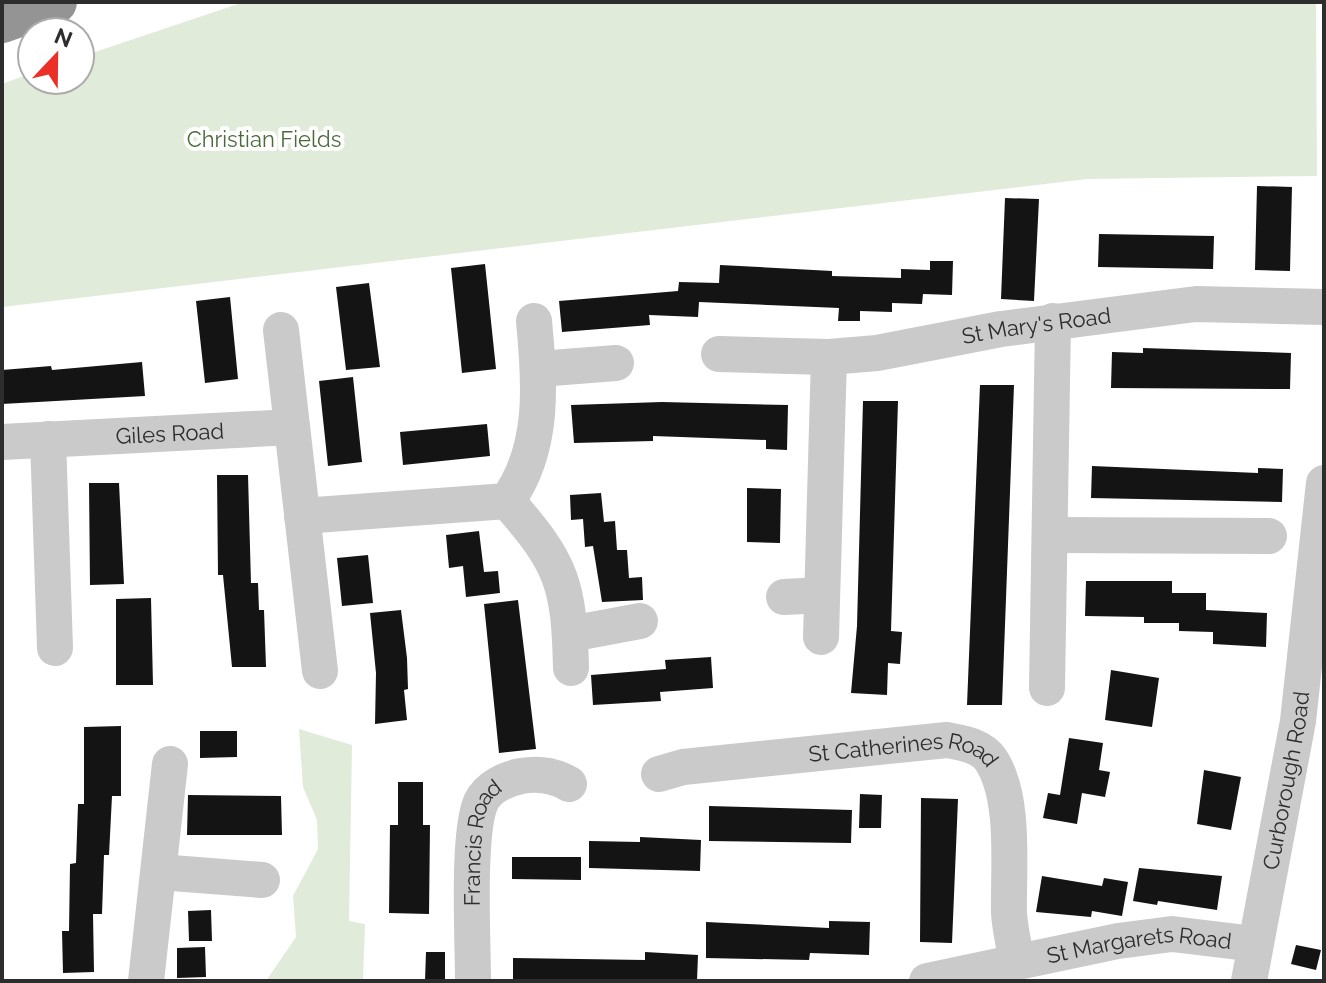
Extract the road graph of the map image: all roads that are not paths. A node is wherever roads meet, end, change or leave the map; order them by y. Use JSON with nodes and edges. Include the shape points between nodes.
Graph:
{"nodes":[{"id":1,"x":55,"y":2,"type":"edge"},
{"id":2,"x":2,"y":21,"type":"edge"},
{"id":3,"x":1324,"y":307,"type":"edge"},
{"id":4,"x":534,"y":321,"type":"dead end"},
{"id":5,"x":1053,"y":321,"type":"junction"},
{"id":6,"x":281,"y":330,"type":"dead end"},
{"id":7,"x":739,"y":346,"type":"dead end"},
{"id":8,"x":829,"y":357,"type":"junction"},
{"id":9,"x":616,"y":363,"type":"dead end"},
{"id":10,"x":539,"y":369,"type":"junction"},
{"id":11,"x":292,"y":427,"type":"junction"},
{"id":12,"x":48,"y":439,"type":"junction"},
{"id":13,"x":2,"y":442,"type":"edge"},
{"id":14,"x":1324,"y":483,"type":"edge"},
{"id":15,"x":507,"y":501,"type":"junction"},
{"id":16,"x":302,"y":516,"type":"junction"},
{"id":17,"x":1050,"y":535,"type":"junction"},
{"id":18,"x":1248,"y":546,"type":"dead end"},
{"id":19,"x":822,"y":595,"type":"junction"},
{"id":20,"x":784,"y":597,"type":"dead end"},
{"id":21,"x":640,"y":621,"type":"dead end"},
{"id":22,"x":67,"y":635,"type":"dead end"},
{"id":23,"x":821,"y":637,"type":"dead end"},
{"id":24,"x":326,"y":651,"type":"dead end"},
{"id":25,"x":1053,"y":676,"type":"dead end"},
{"id":26,"x":170,"y":764,"type":"dead end"},
{"id":27,"x":659,"y":774,"type":"dead end"},
{"id":28,"x":569,"y":784,"type":"dead end"},
{"id":29,"x":159,"y":872,"type":"junction"},
{"id":30,"x":262,"y":880,"type":"dead end"},
{"id":31,"x":1255,"y":944,"type":"junction"},
{"id":32,"x":1017,"y":962,"type":"junction"},
{"id":33,"x":146,"y":981,"type":"edge"},
{"id":34,"x":473,"y":981,"type":"edge"},
{"id":35,"x":927,"y":981,"type":"edge"},
{"id":36,"x":1249,"y":981,"type":"edge"}],
"edges":[{"from":1,"to":2,"type":"highway"},
{"from":3,"to":5,"type":"street","name":"St Mary's Road","via":[[1196,304]]},
{"from":4,"to":10,"type":"street"},
{"from":5,"to":8,"type":"street","name":"St Mary's Road"},
{"from":5,"to":17,"type":"street"},
{"from":6,"to":11,"type":"street"},
{"from":7,"to":8,"type":"street","name":"St Mary's Road"},
{"from":8,"to":19,"type":"street"},
{"from":9,"to":10,"type":"street"},
{"from":10,"to":15,"type":"street","via":[[531,450],[521,482]]},
{"from":11,"to":12,"type":"street","name":"Giles Road"},
{"from":11,"to":16,"type":"street"},
{"from":12,"to":13,"type":"street","name":"Giles Road"},
{"from":12,"to":22,"type":"street"},
{"from":14,"to":31,"type":"street","name":"Curborough Road","via":[[1298,721]]},
{"from":15,"to":16,"type":"street"},
{"from":15,"to":21,"type":"street","via":[[541,539],[565,585],[570,651]]},
{"from":16,"to":24,"type":"street"},
{"from":17,"to":18,"type":"street"},
{"from":17,"to":25,"type":"street"},
{"from":19,"to":20,"type":"street"},
{"from":19,"to":23,"type":"street"},
{"from":26,"to":29,"type":"street"},
{"from":27,"to":32,"type":"street","name":"St Catherines Road","via":[[683,767],[947,740],[971,745],[990,758],[1009,825],[1009,917]]},
{"from":28,"to":34,"type":"street","name":"Francis Road","via":[[556,776],[524,776],[506,780],[481,803],[474,831]]},
{"from":29,"to":30,"type":"street"},
{"from":29,"to":33,"type":"street"},
{"from":31,"to":32,"type":"street","name":"St Margarets Road","via":[[1172,934]]},
{"from":31,"to":36,"type":"street","name":"Curborough Road"},
{"from":32,"to":35,"type":"street","name":"St Margarets Road"}]}
